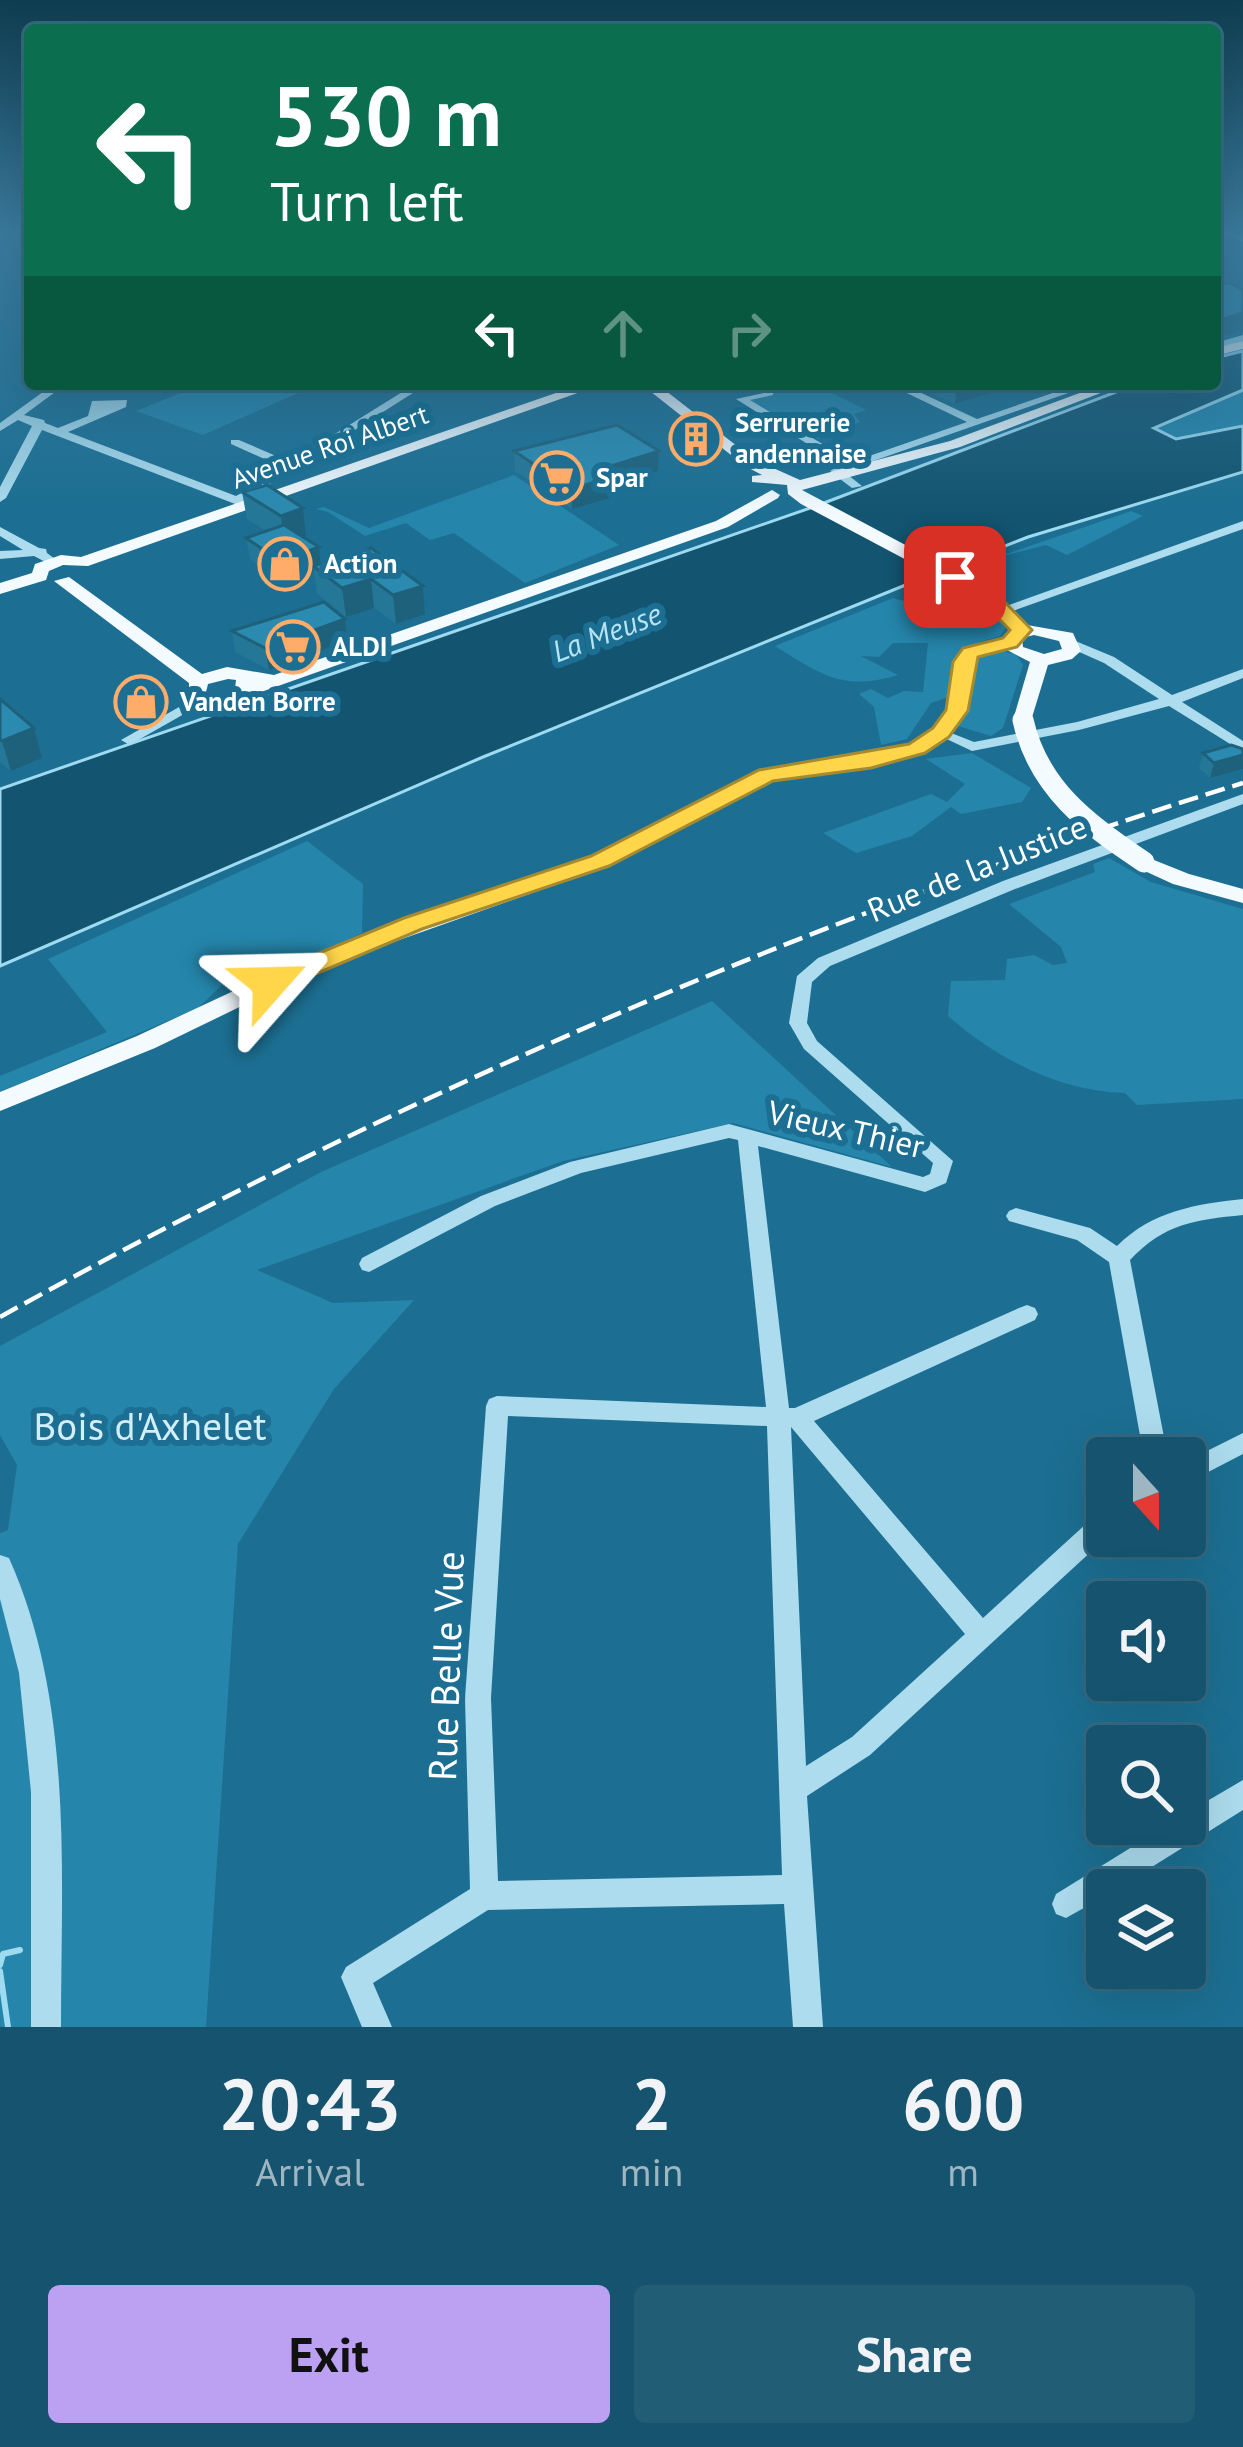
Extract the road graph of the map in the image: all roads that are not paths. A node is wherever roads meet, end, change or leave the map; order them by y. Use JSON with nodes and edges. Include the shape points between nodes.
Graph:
{"nodes":[{"id":1,"x":53,"y":390,"type":"edge"},
{"id":2,"x":412,"y":390,"type":"edge"},
{"id":3,"x":575,"y":390,"type":"edge"},
{"id":4,"x":662,"y":390,"type":"edge"},
{"id":5,"x":771,"y":390,"type":"edge"},
{"id":6,"x":906,"y":390,"type":"edge"},
{"id":7,"x":1071,"y":390,"type":"edge"},
{"id":8,"x":1101,"y":390,"type":"edge"},
{"id":9,"x":16,"y":416,"type":"junction"},
{"id":10,"x":93,"y":418,"type":"dead end"},
{"id":11,"x":40,"y":422,"type":"junction"},
{"id":12,"x":976,"y":422,"type":"junction"},
{"id":13,"x":0,"y":428,"type":"edge"},
{"id":14,"x":61,"y":430,"type":"junction"},
{"id":15,"x":235,"y":442,"type":"dead end"},
{"id":16,"x":290,"y":466,"type":"junction"},
{"id":17,"x":844,"y":475,"type":"junction"},
{"id":18,"x":782,"y":488,"type":"junction"},
{"id":19,"x":0,"y":498,"type":"edge"},
{"id":20,"x":244,"y":501,"type":"junction"},
{"id":21,"x":1243,"y":525,"type":"edge"},
{"id":22,"x":0,"y":532,"type":"edge"},
{"id":23,"x":0,"y":555,"type":"edge"},
{"id":24,"x":45,"y":563,"type":"junction"},
{"id":25,"x":76,"y":573,"type":"junction"},
{"id":26,"x":0,"y":589,"type":"edge"},
{"id":27,"x":1004,"y":609,"type":"junction"},
{"id":28,"x":1016,"y":636,"type":"junction"},
{"id":29,"x":1070,"y":650,"type":"junction"},
{"id":30,"x":1040,"y":660,"type":"junction"},
{"id":31,"x":1243,"y":673,"type":"edge"},
{"id":32,"x":205,"y":685,"type":"junction"},
{"id":33,"x":1173,"y":700,"type":"junction"},
{"id":34,"x":941,"y":733,"type":"junction"},
{"id":35,"x":128,"y":740,"type":"dead end"},
{"id":36,"x":1243,"y":743,"type":"edge"},
{"id":37,"x":1243,"y":799,"type":"edge"},
{"id":38,"x":1243,"y":896,"type":"edge"},
{"id":39,"x":810,"y":1046,"type":"joint"},
{"id":40,"x":0,"y":1102,"type":"edge"},
{"id":41,"x":747,"y":1138,"type":"junction"},
{"id":42,"x":1240,"y":1210,"type":"edge"},
{"id":43,"x":1016,"y":1216,"type":"dead end"},
{"id":44,"x":1119,"y":1258,"type":"junction"},
{"id":45,"x":369,"y":1264,"type":"dead end"},
{"id":46,"x":1028,"y":1314,"type":"dead end"},
{"id":47,"x":787,"y":1416,"type":"junction"},
{"id":48,"x":1152,"y":1437,"type":"edge"},
{"id":49,"x":1243,"y":1443,"type":"edge"},
{"id":50,"x":1206,"y":1463,"type":"edge"},
{"id":51,"x":1086,"y":1540,"type":"edge"},
{"id":52,"x":0,"y":1566,"type":"edge"},
{"id":53,"x":980,"y":1633,"type":"junction"},
{"id":54,"x":794,"y":1789,"type":"junction"},
{"id":55,"x":1243,"y":1794,"type":"edge"},
{"id":56,"x":797,"y":1889,"type":"junction"},
{"id":57,"x":484,"y":1896,"type":"junction"},
{"id":58,"x":1066,"y":1904,"type":"dead end"},
{"id":59,"x":46,"y":2027,"type":"edge"},
{"id":60,"x":377,"y":2027,"type":"edge"},
{"id":61,"x":808,"y":2027,"type":"edge"}],
"edges":[{"from":1,"to":9,"type":"street"},
{"from":2,"to":16,"type":"street"},
{"from":3,"to":20,"type":"main road","name":"Avenue Roi Albert"},
{"from":4,"to":18,"type":"main road"},
{"from":5,"to":17,"type":"street","via":[[741,399]]},
{"from":6,"to":12,"type":"street"},
{"from":7,"to":12,"type":"street"},
{"from":8,"to":17,"type":"main road"},
{"from":9,"to":11,"type":"street"},
{"from":9,"to":13,"type":"street"},
{"from":10,"to":14,"type":"street"},
{"from":11,"to":14,"type":"street"},
{"from":11,"to":19,"type":"street"},
{"from":12,"to":17,"type":"street"},
{"from":14,"to":20,"type":"street"},
{"from":15,"to":16,"type":"street"},
{"from":16,"to":20,"type":"street"},
{"from":17,"to":18,"type":"main road"},
{"from":18,"to":27,"type":"main road"},
{"from":18,"to":32,"type":"main road","via":[[737,516],[244,685],[219,701]]},
{"from":20,"to":25,"type":"main road","name":"Avenue Roi Albert"},
{"from":21,"to":27,"type":"street"},
{"from":22,"to":24,"type":"street"},
{"from":23,"to":24,"type":"street"},
{"from":24,"to":25,"type":"main road"},
{"from":24,"to":25,"type":"main road"},
{"from":24,"to":26,"type":"main road"},
{"from":25,"to":32,"type":"main road"},
{"from":27,"to":28,"type":"main road"},
{"from":28,"to":29,"type":"main road","via":[[1058,632]]},
{"from":28,"to":30,"type":"main road","via":[[1025,656]]},
{"from":28,"to":34,"type":"main road","via":[[964,662],[957,711]]},
{"from":29,"to":30,"type":"main road"},
{"from":29,"to":33,"type":"street","via":[[1109,660]]},
{"from":30,"to":38,"type":"main road","bridge":true,"via":[[1023,720],[1026,745],[1052,787],[1144,862]]},
{"from":31,"to":33,"type":"street"},
{"from":32,"to":35,"type":"street"},
{"from":33,"to":34,"type":"street","via":[[972,747]]},
{"from":33,"to":36,"type":"street"},
{"from":34,"to":40,"type":"main road","via":[[900,755],[767,775],[600,861],[312,963]]},
{"from":37,"to":39,"type":"street","name":"Rue de la Justice","via":[[824,962],[803,980],[798,1023]]},
{"from":39,"to":41,"type":"street","name":"Vieux Thier","via":[[944,1161],[939,1178],[925,1185]]},
{"from":41,"to":45,"type":"street","via":[[729,1131],[578,1167],[488,1201]]},
{"from":41,"to":47,"type":"street","name":"Vieux Thier"},
{"from":42,"to":44,"type":"street","via":[[1180,1214],[1139,1234]]},
{"from":43,"to":44,"type":"street","via":[[1083,1234]]},
{"from":44,"to":48,"type":"street"},
{"from":46,"to":47,"type":"street"},
{"from":47,"to":53,"type":"street"},
{"from":47,"to":54,"type":"street","name":"Vieux Thier"},
{"from":47,"to":57,"type":"street","name":"Rue Belle Vue","via":[[497,1406],[478,1698]]},
{"from":49,"to":50,"type":"street"},
{"from":51,"to":53,"type":"street"},
{"from":52,"to":59,"type":"street","via":[[29,1656],[36,1717],[45,1808]]},
{"from":53,"to":54,"type":"street","via":[[861,1746]]},
{"from":54,"to":56,"type":"street","name":"Vieux Thier"},
{"from":55,"to":58,"type":"street"},
{"from":56,"to":57,"type":"street"},
{"from":56,"to":61,"type":"street","name":"Vieux Thier"},
{"from":57,"to":60,"type":"street","via":[[356,1977]]}]}
